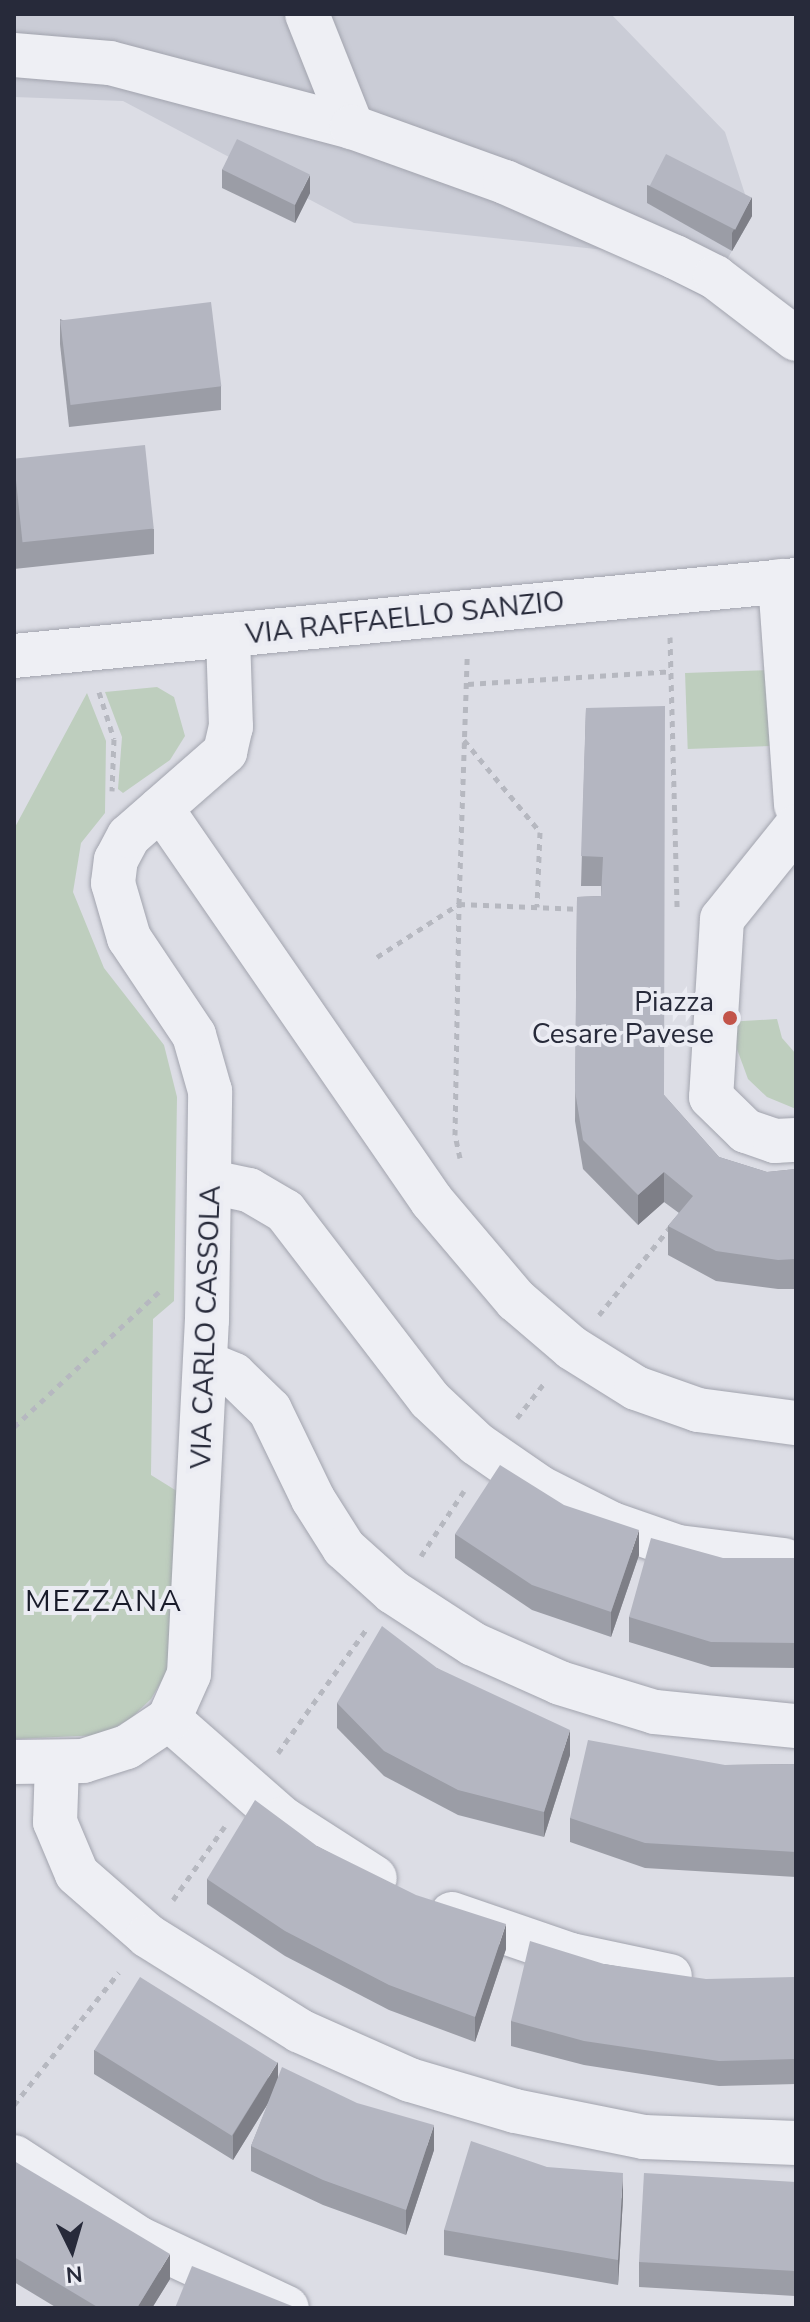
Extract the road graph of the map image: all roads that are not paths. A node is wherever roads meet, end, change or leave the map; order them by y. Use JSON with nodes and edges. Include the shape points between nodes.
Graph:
{"nodes":[{"id":1,"x":307,"y":14,"type":"edge"},
{"id":2,"x":14,"y":55,"type":"edge"},
{"id":3,"x":352,"y":127,"type":"junction"},
{"id":4,"x":796,"y":339,"type":"edge"},
{"id":5,"x":788,"y":580,"type":"edge"},
{"id":6,"x":228,"y":637,"type":"junction"},
{"id":7,"x":14,"y":656,"type":"edge"},
{"id":8,"x":796,"y":805,"type":"edge"},
{"id":9,"x":161,"y":808,"type":"junction"},
{"id":10,"x":796,"y":827,"type":"edge"},
{"id":11,"x":796,"y":1140,"type":"edge"},
{"id":12,"x":211,"y":1182,"type":"junction"},
{"id":13,"x":205,"y":1363,"type":"junction"},
{"id":14,"x":796,"y":1423,"type":"edge"},
{"id":15,"x":784,"y":1560,"type":"edge"},
{"id":16,"x":169,"y":1719,"type":"junction"},
{"id":17,"x":796,"y":1726,"type":"edge"},
{"id":18,"x":14,"y":1762,"type":"edge"},
{"id":19,"x":57,"y":1763,"type":"junction"},
{"id":20,"x":712,"y":1981,"type":"edge"},
{"id":21,"x":796,"y":2143,"type":"edge"},
{"id":22,"x":14,"y":2157,"type":"edge"},
{"id":23,"x":287,"y":2308,"type":"edge"}],
"edges":[{"from":1,"to":3,"type":"street"},
{"from":2,"to":3,"type":"street","via":[[110,63]]},
{"from":3,"to":4,"type":"street","via":[[505,182],[675,257],[715,277]]},
{"from":5,"to":6,"type":"street","name":"VIA RAFFAELLO SANZIO"},
{"from":5,"to":8,"type":"street"},
{"from":6,"to":7,"type":"street","name":"VIA RAFFAELLO SANZIO"},
{"from":6,"to":9,"type":"street","name":"VIA CARLO CASSOLA","via":[[231,727],[225,752]]},
{"from":9,"to":12,"type":"street","name":"VIA CARLO CASSOLA","via":[[121,846],[114,894],[129,938],[182,1014],[201,1052],[211,1101]]},
{"from":9,"to":14,"type":"street","via":[[432,1201],[516,1300],[572,1348],[636,1388],[698,1410]]},
{"from":10,"to":11,"type":"street","via":[[722,919],[711,1097],[746,1131],[775,1141]]},
{"from":12,"to":13,"type":"street","name":"VIA CARLO CASSOLA"},
{"from":12,"to":15,"type":"street","via":[[249,1190],[285,1211],[430,1400],[477,1444],[539,1487],[612,1524],[678,1547]]},
{"from":13,"to":16,"type":"street","name":"VIA CARLO CASSOLA","via":[[189,1674]]},
{"from":13,"to":17,"type":"street","via":[[234,1375],[270,1410],[313,1499],[344,1548],[393,1592],[473,1644],[560,1683],[655,1712]]},
{"from":16,"to":19,"type":"street","via":[[113,1753]]},
{"from":16,"to":20,"type":"street","via":[[305,1836],[403,1892],[571,1955]]},
{"from":18,"to":19,"type":"street"},
{"from":19,"to":21,"type":"street","via":[[55,1822],[77,1874],[148,1936],[300,2031],[410,2080],[543,2118],[644,2137]]},
{"from":22,"to":23,"type":"street","via":[[140,2239]]}]}
